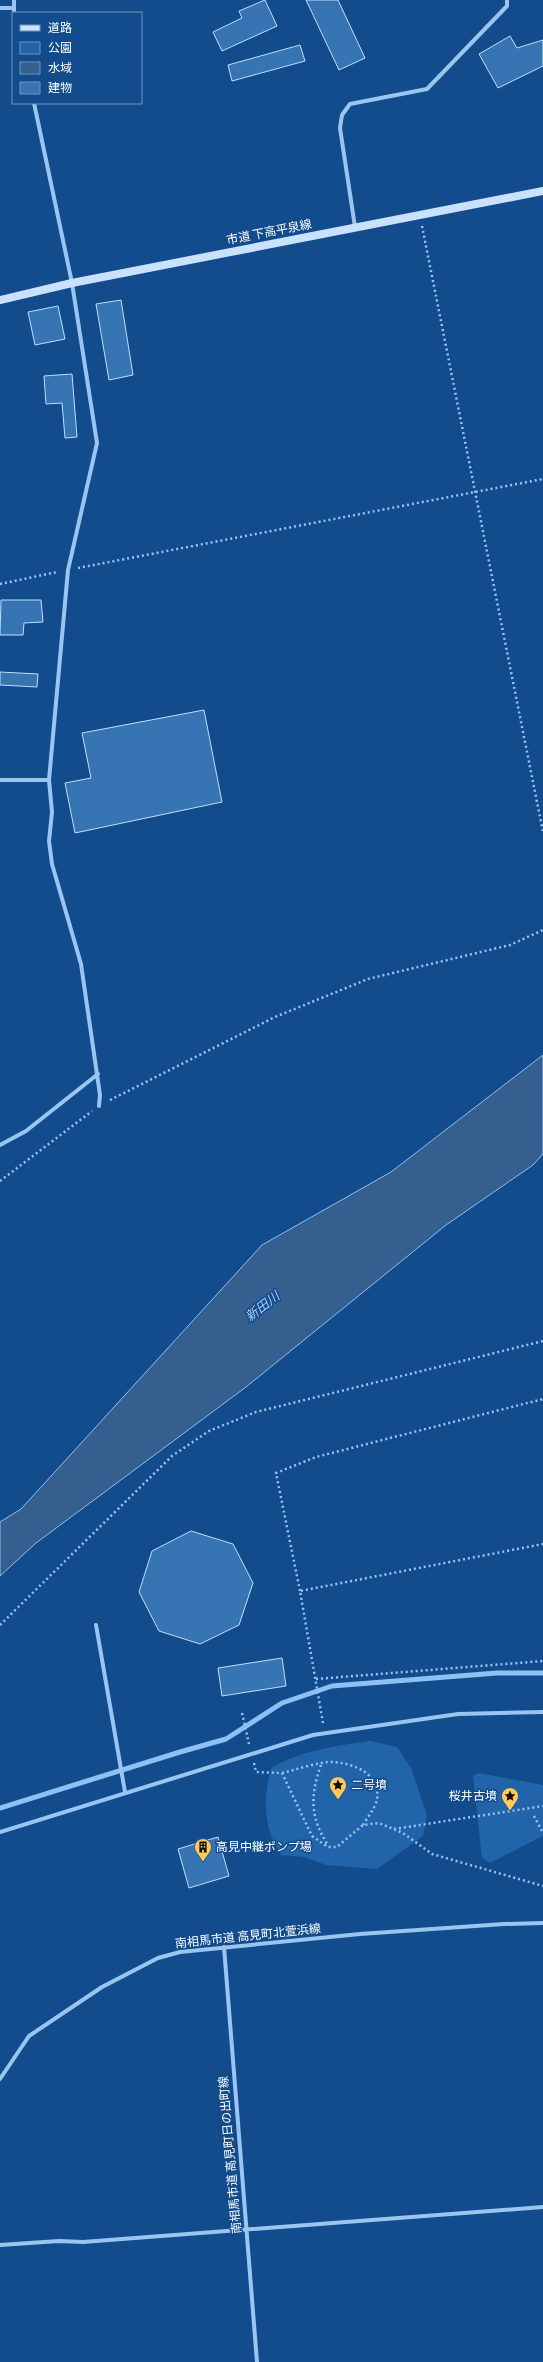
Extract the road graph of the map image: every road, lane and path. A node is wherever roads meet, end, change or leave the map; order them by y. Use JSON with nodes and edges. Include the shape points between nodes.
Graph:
{"nodes":[{"id":1,"x":14,"y":0,"type":"edge"},
{"id":2,"x":507,"y":0,"type":"edge"},
{"id":3,"x":0,"y":8,"type":"edge"},
{"id":4,"x":14,"y":11,"type":"edge"},
{"id":5,"x":34,"y":104,"type":"edge"},
{"id":6,"x":543,"y":191,"type":"edge"},
{"id":7,"x":420,"y":215,"type":"junction"},
{"id":8,"x":355,"y":227,"type":"junction"},
{"id":9,"x":72,"y":283,"type":"junction"},
{"id":10,"x":0,"y":300,"type":"edge"},
{"id":11,"x":543,"y":479,"type":"edge"},
{"id":12,"x":475,"y":492,"type":"junction"},
{"id":13,"x":68,"y":570,"type":"junction"},
{"id":14,"x":0,"y":584,"type":"edge"},
{"id":15,"x":0,"y":780,"type":"edge"},
{"id":16,"x":49,"y":780,"type":"junction"},
{"id":17,"x":543,"y":832,"type":"edge"},
{"id":18,"x":543,"y":930,"type":"edge"},
{"id":19,"x":98,"y":1074,"type":"junction"},
{"id":20,"x":99,"y":1106,"type":"junction"},
{"id":21,"x":0,"y":1145,"type":"edge"},
{"id":22,"x":0,"y":1181,"type":"edge"},
{"id":23,"x":543,"y":1341,"type":"edge"},
{"id":24,"x":543,"y":1399,"type":"edge"},
{"id":25,"x":543,"y":1544,"type":"edge"},
{"id":26,"x":300,"y":1591,"type":"junction"},
{"id":27,"x":0,"y":1625,"type":"edge"},
{"id":28,"x":96,"y":1625,"type":"dead end"},
{"id":29,"x":543,"y":1662,"type":"edge"},
{"id":30,"x":316,"y":1679,"type":"junction"},
{"id":31,"x":543,"y":1712,"type":"edge"},
{"id":32,"x":242,"y":1713,"type":"dead end"},
{"id":33,"x":323,"y":1722,"type":"dead end"},
{"id":34,"x":251,"y":1754,"type":"junction"},
{"id":35,"x":321,"y":1764,"type":"junction"},
{"id":36,"x":282,"y":1773,"type":"junction"},
{"id":37,"x":125,"y":1792,"type":"junction"},
{"id":38,"x":543,"y":1806,"type":"edge"},
{"id":39,"x":534,"y":1816,"type":"dead end"},
{"id":40,"x":363,"y":1824,"type":"junction"},
{"id":41,"x":394,"y":1829,"type":"junction"},
{"id":42,"x":0,"y":1832,"type":"edge"},
{"id":43,"x":543,"y":1833,"type":"edge"},
{"id":44,"x":328,"y":1847,"type":"junction"},
{"id":45,"x":543,"y":1886,"type":"edge"},
{"id":46,"x":543,"y":1924,"type":"edge"},
{"id":47,"x":224,"y":1947,"type":"junction"},
{"id":48,"x":0,"y":2079,"type":"edge"},
{"id":49,"x":543,"y":2207,"type":"edge"},
{"id":50,"x":246,"y":2229,"type":"junction"},
{"id":51,"x":0,"y":2245,"type":"edge"},
{"id":52,"x":257,"y":2362,"type":"edge"}],
"edges":[{"from":1,"to":4,"type":"street"},
{"from":2,"to":8,"type":"street","via":[[507,6],[427,89],[350,104],[342,115],[340,128]]},
{"from":3,"to":4,"type":"street"},
{"from":5,"to":9,"type":"street"},
{"from":6,"to":7,"type":"street","name":"市道 下高平泉線"},
{"from":7,"to":8,"type":"street","name":"市道 下高平泉線"},
{"from":7,"to":12,"type":"path"},
{"from":8,"to":9,"type":"street","name":"市道 下高平泉線"},
{"from":9,"to":10,"type":"street","name":"市道 下高平泉線"},
{"from":9,"to":13,"type":"street","via":[[97,443]]},
{"from":11,"to":12,"type":"path"},
{"from":12,"to":13,"type":"path"},
{"from":12,"to":17,"type":"path"},
{"from":13,"to":14,"type":"path"},
{"from":13,"to":16,"type":"street"},
{"from":15,"to":16,"type":"street"},
{"from":16,"to":19,"type":"street","via":[[52,812],[49,842],[52,864],[81,964]]},
{"from":18,"to":20,"type":"path","via":[[510,945],[368,979],[275,1017]]},
{"from":19,"to":20,"type":"street"},
{"from":19,"to":21,"type":"street","via":[[26,1131]]},
{"from":20,"to":22,"type":"path"},
{"from":23,"to":27,"type":"path","via":[[256,1412],[209,1431],[172,1456]]},
{"from":24,"to":26,"type":"path","via":[[316,1457],[276,1473]]},
{"from":25,"to":26,"type":"path"},
{"from":26,"to":30,"type":"path"},
{"from":28,"to":37,"type":"street"},
{"from":29,"to":30,"type":"path"},
{"from":30,"to":33,"type":"path"},
{"from":31,"to":34,"type":"street","via":[[458,1714],[313,1735]]},
{"from":32,"to":34,"type":"path"},
{"from":34,"to":36,"type":"path","via":[[256,1772]]},
{"from":34,"to":37,"type":"street"},
{"from":35,"to":36,"type":"path"},
{"from":35,"to":40,"type":"path","via":[[333,1762],[369,1773],[376,1785],[377,1801]]},
{"from":35,"to":44,"type":"path","via":[[314,1785],[314,1817]]},
{"from":36,"to":44,"type":"path","via":[[312,1836]]},
{"from":37,"to":42,"type":"street"},
{"from":38,"to":41,"type":"path"},
{"from":39,"to":43,"type":"path"},
{"from":40,"to":41,"type":"path","via":[[379,1823]]},
{"from":40,"to":44,"type":"path","via":[[337,1846]]},
{"from":41,"to":45,"type":"path","via":[[432,1854]]},
{"from":46,"to":47,"type":"street","name":"南相馬市道 高見町北萱浜線","via":[[504,1924],[360,1934]]},
{"from":47,"to":48,"type":"street","name":"南相馬市道 高見町北萱浜線","via":[[180,1952],[158,1958],[102,1987],[29,2036]]},
{"from":47,"to":50,"type":"street","name":"南相馬市道 高見町日の出町線"},
{"from":49,"to":50,"type":"street"},
{"from":50,"to":51,"type":"street","via":[[83,2242]]},
{"from":50,"to":52,"type":"street","name":"南相馬市道 高見町日の出町線"}]}
